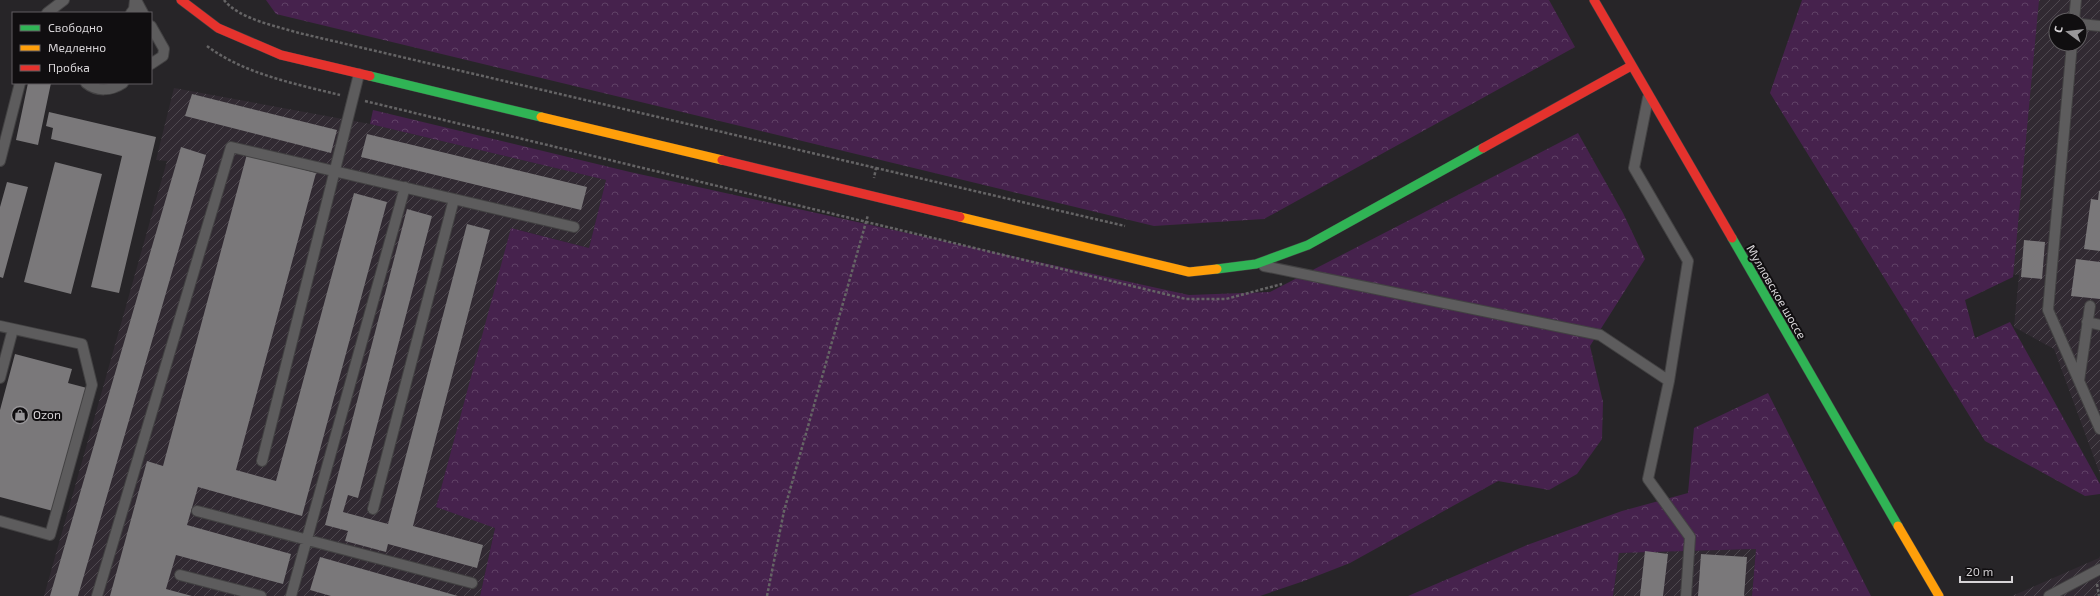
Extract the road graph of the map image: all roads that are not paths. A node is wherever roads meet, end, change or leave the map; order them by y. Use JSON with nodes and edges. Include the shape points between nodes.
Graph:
{"nodes":[{"id":1,"x":64,"y":0,"type":"edge"},
{"id":2,"x":135,"y":0,"type":"edge"},
{"id":3,"x":181,"y":0,"type":"edge"},
{"id":4,"x":1594,"y":0,"type":"edge"},
{"id":5,"x":2076,"y":0,"type":"edge"},
{"id":6,"x":48,"y":12,"type":"edge"},
{"id":7,"x":132,"y":12,"type":"edge"},
{"id":8,"x":142,"y":12,"type":"edge"},
{"id":9,"x":2075,"y":12,"type":"edge"},
{"id":10,"x":2088,"y":25,"type":"edge"},
{"id":11,"x":2100,"y":26,"type":"edge"},
{"id":12,"x":152,"y":28,"type":"edge"},
{"id":13,"x":2071,"y":52,"type":"edge"},
{"id":14,"x":152,"y":63,"type":"edge"},
{"id":15,"x":1631,"y":66,"type":"junction"},
{"id":16,"x":359,"y":74,"type":"junction"},
{"id":17,"x":20,"y":84,"type":"edge"},
{"id":18,"x":87,"y":84,"type":"edge"},
{"id":19,"x":121,"y":84,"type":"edge"},
{"id":20,"x":1648,"y":95,"type":"junction"},
{"id":21,"x":0,"y":161,"type":"edge"},
{"id":22,"x":335,"y":171,"type":"junction"},
{"id":23,"x":405,"y":187,"type":"junction"},
{"id":24,"x":454,"y":199,"type":"junction"},
{"id":25,"x":574,"y":227,"type":"dead end"},
{"id":26,"x":1256,"y":264,"type":"junction"},
{"id":27,"x":2090,"y":306,"type":"dead end"},
{"id":28,"x":2087,"y":322,"type":"junction"},
{"id":29,"x":2100,"y":325,"type":"edge"},
{"id":30,"x":0,"y":326,"type":"edge"},
{"id":31,"x":14,"y":329,"type":"junction"},
{"id":32,"x":0,"y":378,"type":"edge"},
{"id":33,"x":1669,"y":381,"type":"junction"},
{"id":34,"x":2079,"y":381,"type":"junction"},
{"id":35,"x":2100,"y":429,"type":"edge"},
{"id":36,"x":262,"y":461,"type":"dead end"},
{"id":37,"x":373,"y":509,"type":"dead end"},
{"id":38,"x":197,"y":511,"type":"dead end"},
{"id":39,"x":0,"y":521,"type":"edge"},
{"id":40,"x":307,"y":540,"type":"junction"},
{"id":41,"x":2100,"y":569,"type":"edge"},
{"id":42,"x":180,"y":575,"type":"dead end"},
{"id":43,"x":472,"y":583,"type":"dead end"},
{"id":44,"x":97,"y":596,"type":"edge"},
{"id":45,"x":261,"y":596,"type":"edge"},
{"id":46,"x":291,"y":596,"type":"edge"},
{"id":47,"x":1686,"y":596,"type":"edge"},
{"id":48,"x":1938,"y":596,"type":"edge"},
{"id":49,"x":2049,"y":596,"type":"edge"}],
"edges":[{"from":1,"to":6,"type":"lane"},
{"from":2,"to":7,"type":"lane"},
{"from":2,"to":8,"type":"lane"},
{"from":3,"to":16,"type":"main road","via":[[218,28],[281,55]]},
{"from":4,"to":15,"type":"main road","name":"Мулловское шоссе"},
{"from":5,"to":9,"type":"lane"},
{"from":10,"to":11,"type":"lane"},
{"from":12,"to":14,"type":"lane","via":[[164,49],[163,56]]},
{"from":13,"to":34,"type":"lane","via":[[2048,310]]},
{"from":15,"to":20,"type":"main road","name":"Мулловское шоссе"},
{"from":15,"to":26,"type":"main road","via":[[1308,245]]},
{"from":16,"to":22,"type":"lane"},
{"from":16,"to":26,"type":"main road","via":[[1189,272]]},
{"from":17,"to":21,"type":"lane"},
{"from":18,"to":19,"type":"lane","via":[[91,88],[105,90],[116,88]]},
{"from":20,"to":33,"type":"lane","via":[[1634,168],[1688,262]]},
{"from":20,"to":48,"type":"main road","name":"Мулловское шоссе"},
{"from":22,"to":23,"type":"lane"},
{"from":22,"to":36,"type":"lane"},
{"from":22,"to":44,"type":"lane","via":[[231,147]]},
{"from":23,"to":24,"type":"lane"},
{"from":23,"to":40,"type":"lane"},
{"from":24,"to":25,"type":"lane"},
{"from":24,"to":37,"type":"lane"},
{"from":26,"to":33,"type":"lane","via":[[1600,335]]},
{"from":27,"to":28,"type":"lane"},
{"from":28,"to":29,"type":"lane"},
{"from":28,"to":34,"type":"lane"},
{"from":30,"to":31,"type":"lane"},
{"from":31,"to":32,"type":"lane"},
{"from":31,"to":39,"type":"lane","via":[[82,344],[92,385],[50,534]]},
{"from":33,"to":47,"type":"lane","via":[[1648,479],[1690,537]]},
{"from":34,"to":35,"type":"lane"},
{"from":38,"to":40,"type":"lane"},
{"from":40,"to":43,"type":"lane"},
{"from":40,"to":46,"type":"lane"},
{"from":41,"to":49,"type":"lane"},
{"from":42,"to":45,"type":"lane"}]}
